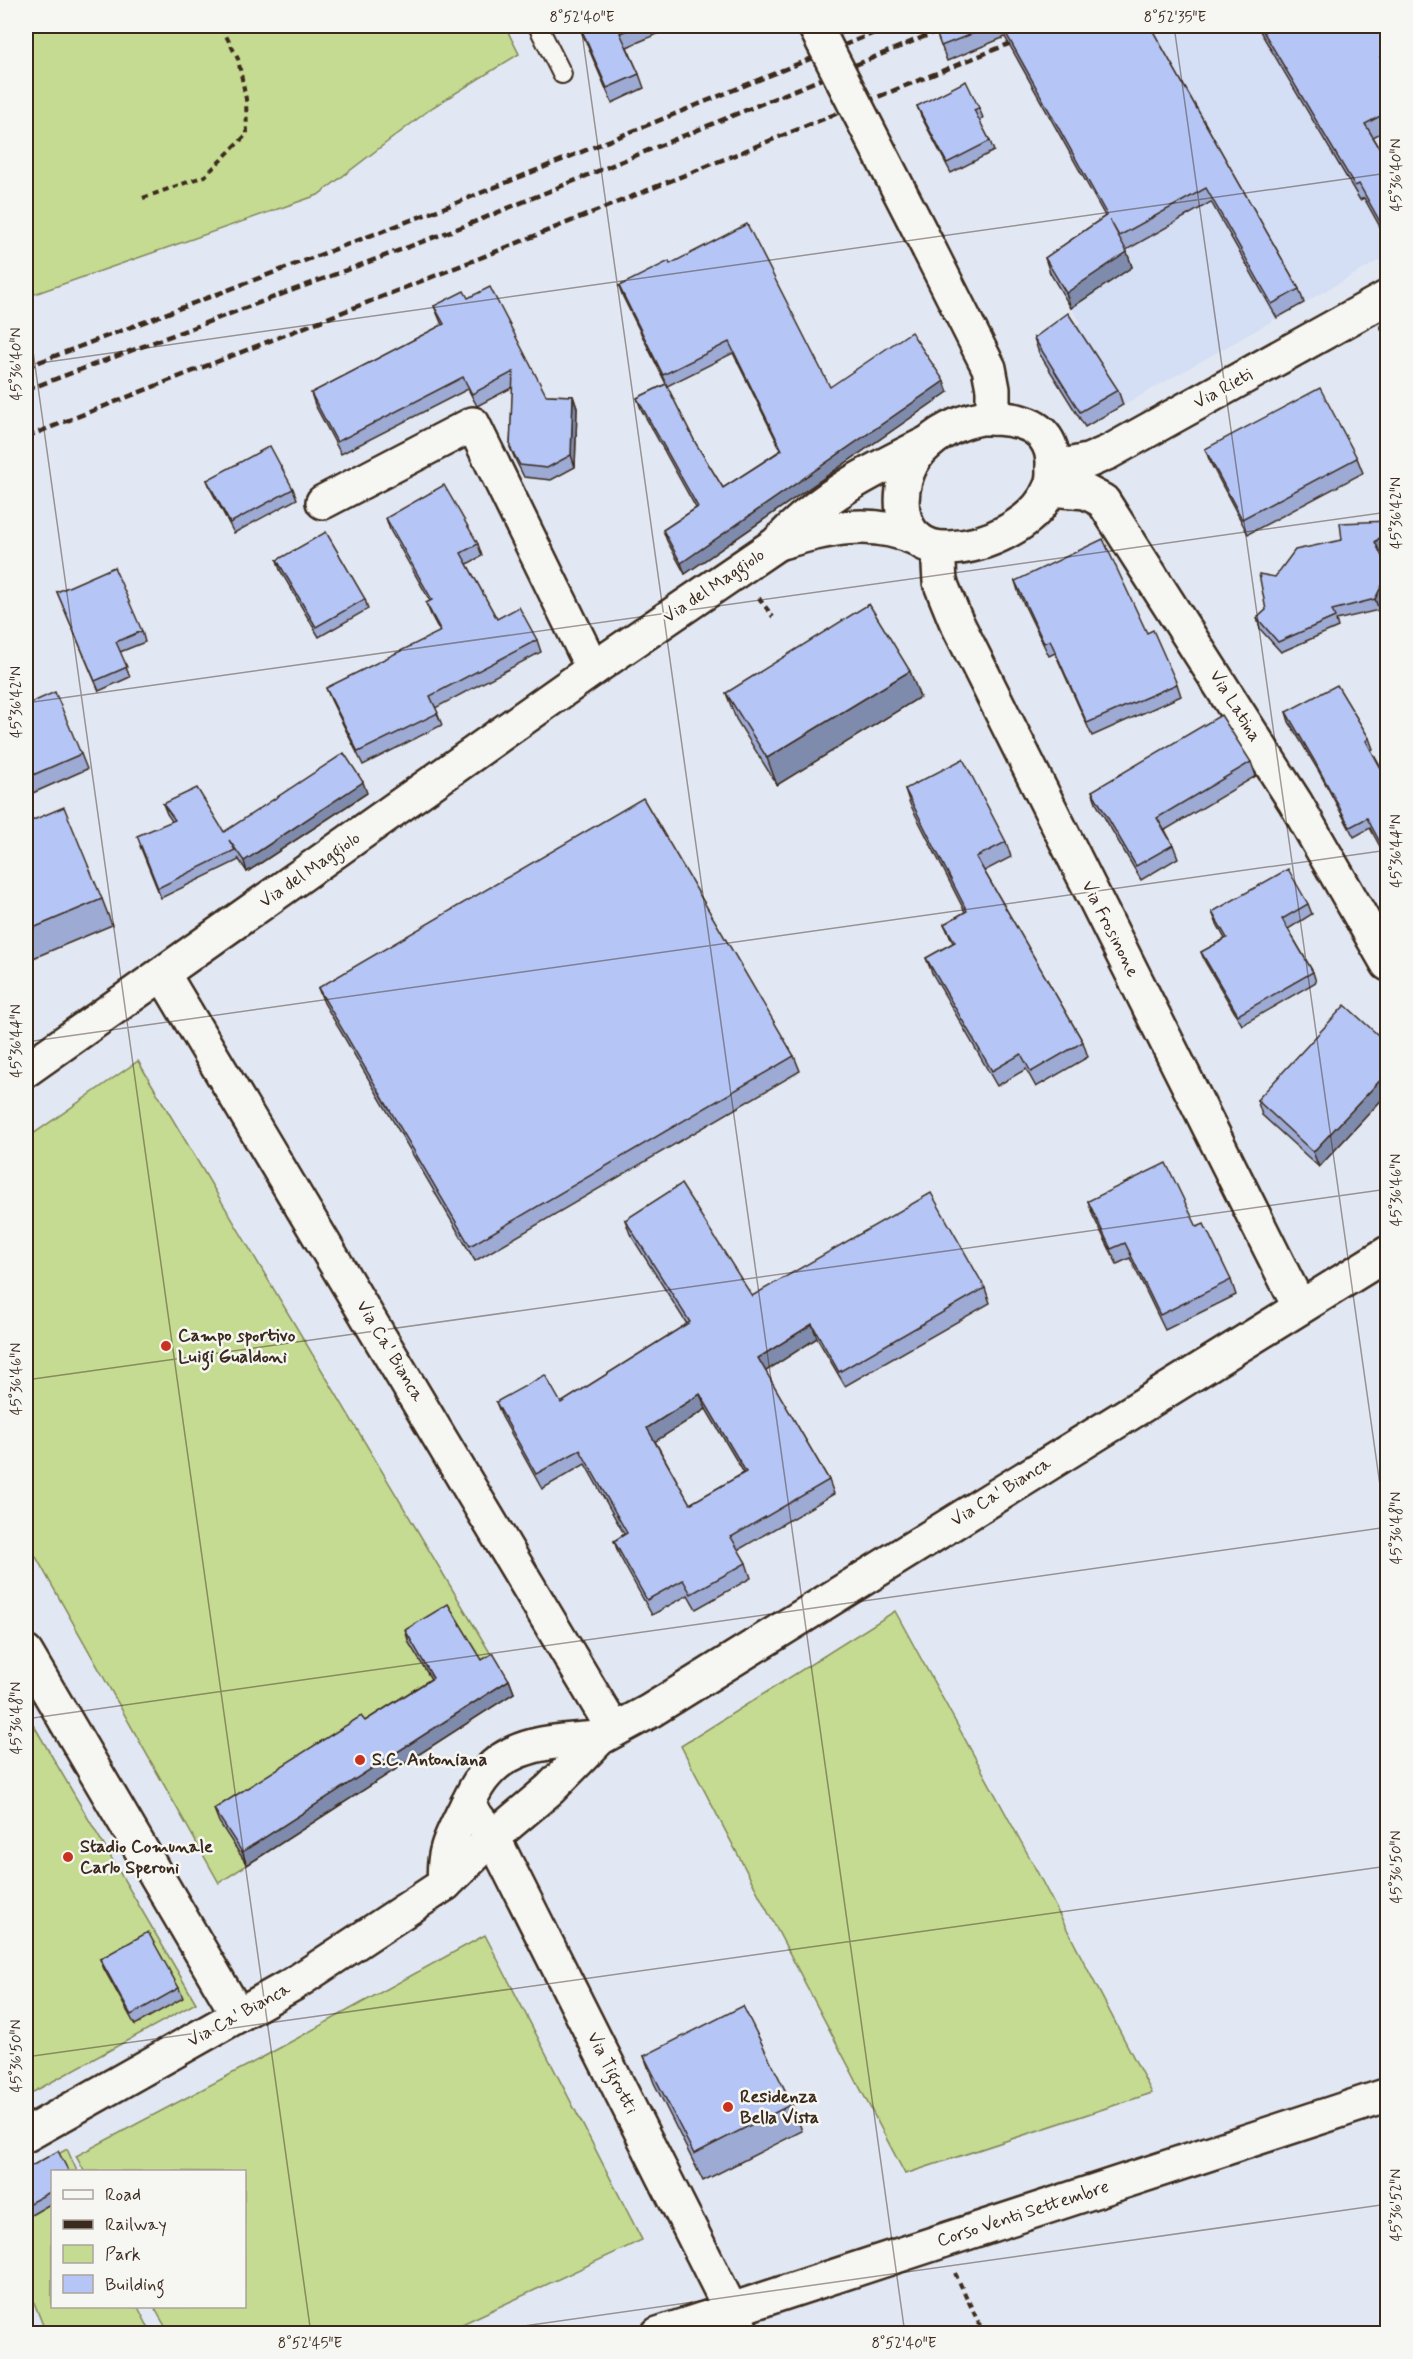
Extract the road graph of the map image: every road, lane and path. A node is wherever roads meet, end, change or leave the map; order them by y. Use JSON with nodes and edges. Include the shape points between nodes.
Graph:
{"nodes":[{"id":1,"x":221,"y":26,"type":"edge"},
{"id":2,"x":538,"y":26,"type":"edge"},
{"id":3,"x":815,"y":26,"type":"edge"},
{"id":4,"x":562,"y":74,"type":"dead end"},
{"id":5,"x":142,"y":198,"type":"dead end"},
{"id":6,"x":1388,"y":297,"type":"edge"},
{"id":7,"x":993,"y":418,"type":"junction"},
{"id":8,"x":928,"y":443,"type":"junction"},
{"id":9,"x":1052,"y":478,"type":"junction"},
{"id":10,"x":323,"y":502,"type":"dead end"},
{"id":11,"x":928,"y":543,"type":"junction"},
{"id":12,"x":776,"y":544,"type":"junction"},
{"id":13,"x":593,"y":669,"type":"junction"},
{"id":14,"x":1388,"y":964,"type":"edge"},
{"id":15,"x":164,"y":974,"type":"junction"},
{"id":16,"x":26,"y":1070,"type":"edge"},
{"id":17,"x":1388,"y":1253,"type":"edge"},
{"id":18,"x":1299,"y":1306,"type":"junction"},
{"id":19,"x":26,"y":1653,"type":"edge"},
{"id":20,"x":607,"y":1734,"type":"junction"},
{"id":21,"x":467,"y":1805,"type":"junction"},
{"id":22,"x":493,"y":1837,"type":"junction"},
{"id":23,"x":445,"y":1884,"type":"junction"},
{"id":24,"x":238,"y":2015,"type":"junction"},
{"id":25,"x":1388,"y":2095,"type":"edge"},
{"id":26,"x":26,"y":2135,"type":"edge"},
{"id":27,"x":937,"y":2242,"type":"junction"},
{"id":28,"x":737,"y":2321,"type":"edge"},
{"id":29,"x":658,"y":2334,"type":"edge"},
{"id":30,"x":984,"y":2334,"type":"edge"}],
"edges":[{"from":1,"to":5,"type":"path","via":[[238,59],[246,99],[247,134],[205,176]]},
{"from":2,"to":4,"type":"lane"},
{"from":3,"to":7,"type":"street","bridge":true,"via":[[989,368]]},
{"from":6,"to":9,"type":"street","name":"Via Rieti","via":[[1109,452]]},
{"from":7,"to":8,"type":"street","via":[[968,421]]},
{"from":7,"to":9,"type":"street","via":[[1021,420],[1040,431],[1050,448]]},
{"from":8,"to":11,"type":"street","via":[[909,468],[902,505],[906,521]]},
{"from":8,"to":12,"type":"street","name":"Via del Maggiolo","via":[[826,498]]},
{"from":9,"to":11,"type":"street","via":[[1041,503],[994,539],[974,545]]},
{"from":9,"to":14,"type":"street","name":"Via Latina","via":[[1103,501],[1289,792]]},
{"from":10,"to":13,"type":"street","via":[[473,424]]},
{"from":11,"to":12,"type":"street","name":"Via del Maggiolo","via":[[896,531],[853,526]]},
{"from":11,"to":18,"type":"street","name":"Via Frosinone","via":[[955,619]]},
{"from":12,"to":13,"type":"street","name":"Via del Maggiolo"},
{"from":13,"to":15,"type":"street","name":"Via del Maggiolo"},
{"from":15,"to":16,"type":"street","name":"Via del Maggiolo"},
{"from":15,"to":20,"type":"street","name":"Via Ca' Bianca","via":[[569,1653]]},
{"from":17,"to":18,"type":"street","name":"Via Ca' Bianca"},
{"from":18,"to":20,"type":"street","name":"Via Ca' Bianca"},
{"from":19,"to":24,"type":"street"},
{"from":20,"to":21,"type":"street","name":"Via Ca' Bianca","via":[[549,1743],[511,1754],[486,1773]]},
{"from":20,"to":22,"type":"street","name":"Via Ca' Bianca"},
{"from":21,"to":22,"type":"street"},
{"from":21,"to":23,"type":"street","name":"Via Ca' Bianca","via":[[446,1849]]},
{"from":22,"to":23,"type":"street","name":"Via Ca' Bianca"},
{"from":22,"to":28,"type":"street","name":"Via Tigrotti"},
{"from":23,"to":24,"type":"street","name":"Via Ca' Bianca","via":[[295,1983]]},
{"from":24,"to":26,"type":"street","name":"Via Ca' Bianca"},
{"from":25,"to":27,"type":"street","name":"Corso Venti Settembre"},
{"from":27,"to":28,"type":"street","name":"Corso Venti Settembre"},
{"from":27,"to":30,"type":"path"},
{"from":28,"to":29,"type":"street","name":"Corso Venti Settembre"}]}
